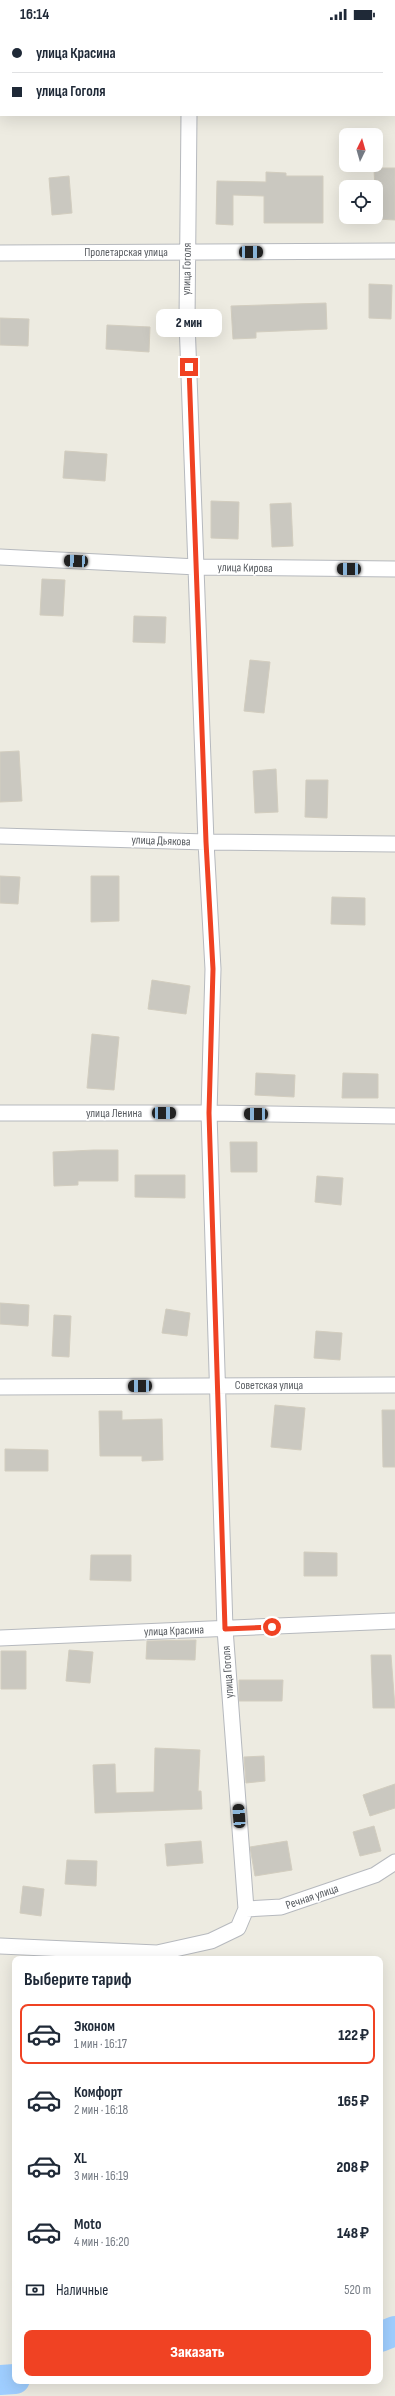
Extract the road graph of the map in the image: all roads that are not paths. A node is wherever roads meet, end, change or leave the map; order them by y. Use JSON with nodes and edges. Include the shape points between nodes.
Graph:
{"nodes":[{"id":1,"x":189,"y":116,"type":"edge"},
{"id":2,"x":395,"y":251,"type":"edge"},
{"id":3,"x":187,"y":252,"type":"junction"},
{"id":4,"x":0,"y":253,"type":"edge"},
{"id":5,"x":0,"y":557,"type":"edge"},
{"id":6,"x":197,"y":567,"type":"junction"},
{"id":7,"x":395,"y":569,"type":"edge"},
{"id":8,"x":0,"y":836,"type":"edge"},
{"id":9,"x":206,"y":842,"type":"junction"},
{"id":10,"x":395,"y":844,"type":"edge"},
{"id":11,"x":0,"y":1113,"type":"edge"},
{"id":12,"x":209,"y":1113,"type":"junction"},
{"id":13,"x":395,"y":1116,"type":"edge"},
{"id":14,"x":218,"y":1385,"type":"junction"},
{"id":15,"x":395,"y":1386,"type":"edge"},
{"id":16,"x":0,"y":1387,"type":"edge"},
{"id":17,"x":395,"y":1621,"type":"edge"},
{"id":18,"x":225,"y":1629,"type":"junction"},
{"id":19,"x":0,"y":1638,"type":"edge"},
{"id":20,"x":395,"y":1862,"type":"edge"},
{"id":21,"x":246,"y":1909,"type":"junction"},
{"id":22,"x":0,"y":1946,"type":"edge"}],
"edges":[{"from":1,"to":3,"type":"street","name":"улица Гоголя"},
{"from":2,"to":3,"type":"street","name":"Пролетарская улица"},
{"from":3,"to":4,"type":"street","name":"Пролетарская улица"},
{"from":3,"to":6,"type":"street","name":"улица Гоголя","via":[[187,320]]},
{"from":5,"to":6,"type":"street","name":"улица Кирова"},
{"from":6,"to":7,"type":"street","name":"улица Кирова"},
{"from":6,"to":9,"type":"street","name":"улица Гоголя"},
{"from":8,"to":9,"type":"street","name":"улица Дьякова"},
{"from":9,"to":10,"type":"street","name":"улица Дьякова"},
{"from":9,"to":12,"type":"street","name":"улица Гоголя","via":[[213,969]]},
{"from":11,"to":12,"type":"street","name":"улица Ленина"},
{"from":12,"to":13,"type":"street","name":"улица Ленина"},
{"from":12,"to":14,"type":"street","name":"улица Гоголя"},
{"from":14,"to":15,"type":"street","name":"Советская улица"},
{"from":14,"to":16,"type":"street","name":"Советская улица"},
{"from":14,"to":18,"type":"street","name":"улица Гоголя"},
{"from":17,"to":18,"type":"street","name":"улица Красина"},
{"from":18,"to":19,"type":"street","name":"улица Красина"},
{"from":18,"to":21,"type":"street","name":"улица Гоголя"},
{"from":20,"to":21,"type":"street","name":"Речная улица","via":[[375,1875],[281,1907]]},
{"from":21,"to":22,"type":"street","via":[[238,1928],[211,1941],[157,1953]]}]}
